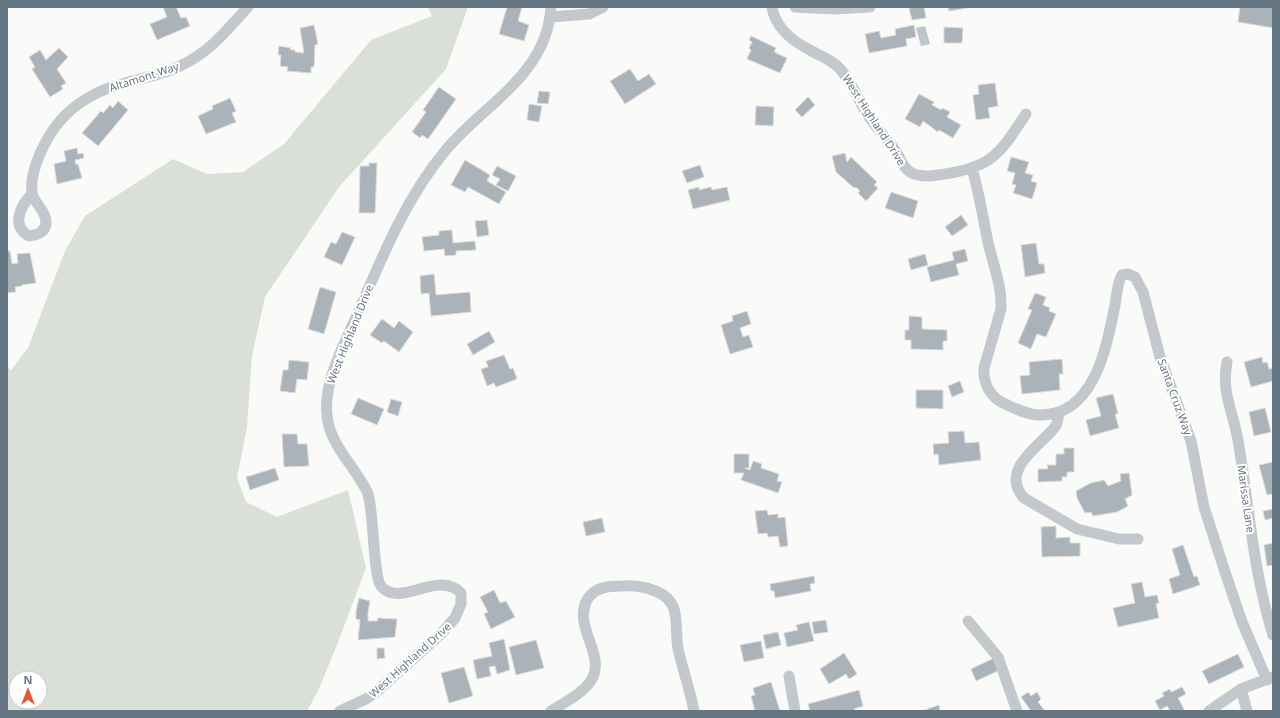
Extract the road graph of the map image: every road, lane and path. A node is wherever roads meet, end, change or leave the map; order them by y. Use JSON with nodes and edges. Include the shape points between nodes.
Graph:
{"nodes":[{"id":1,"x":248,"y":7,"type":"edge"},
{"id":2,"x":602,"y":7,"type":"edge"},
{"id":3,"x":772,"y":7,"type":"edge"},
{"id":4,"x":795,"y":7,"type":"edge"},
{"id":5,"x":870,"y":7,"type":"edge"},
{"id":6,"x":551,"y":12,"type":"edge"},
{"id":7,"x":1026,"y":114,"type":"dead end"},
{"id":8,"x":972,"y":169,"type":"junction"},
{"id":9,"x":32,"y":194,"type":"dead end"},
{"id":10,"x":1227,"y":362,"type":"dead end"},
{"id":11,"x":1059,"y":412,"type":"junction"},
{"id":12,"x":1138,"y":539,"type":"dead end"},
{"id":13,"x":968,"y":620,"type":"dead end"},
{"id":14,"x":1273,"y":635,"type":"edge"},
{"id":15,"x":789,"y":676,"type":"dead end"},
{"id":16,"x":1270,"y":679,"type":"edge"},
{"id":17,"x":1241,"y":689,"type":"junction"},
{"id":18,"x":340,"y":711,"type":"edge"},
{"id":19,"x":551,"y":711,"type":"edge"},
{"id":20,"x":694,"y":711,"type":"edge"},
{"id":21,"x":795,"y":711,"type":"edge"},
{"id":22,"x":1017,"y":711,"type":"edge"},
{"id":23,"x":1209,"y":711,"type":"edge"},
{"id":24,"x":1247,"y":711,"type":"edge"}],
"edges":[{"from":1,"to":9,"type":"street","name":"Altamont Way","via":[[209,49],[199,56],[158,75],[108,88],[79,103],[68,112],[46,141],[37,162]]},
{"from":2,"to":6,"type":"street","name":"West Highland Drive","via":[[589,14]]},
{"from":3,"to":8,"type":"street","name":"West Highland Drive","via":[[780,28],[808,50],[828,59],[840,69],[865,110],[896,152],[901,165],[911,173],[922,176]]},
{"from":4,"to":5,"type":"street"},
{"from":6,"to":18,"type":"street","name":"West Highland Drive","via":[[545,37],[527,70],[446,150],[411,202],[374,274],[329,384],[326,407],[329,430],[340,452],[368,492],[373,522],[375,572],[380,586],[396,593],[445,584],[454,586],[461,593],[461,604],[455,618],[440,635],[375,693]]},
{"from":7,"to":8,"type":"street","name":"West Highland Drive","via":[[1004,146],[989,161]]},
{"from":8,"to":11,"type":"street","name":"Santa Cruz Way","via":[[1001,300],[983,376],[990,391],[998,400],[1018,410],[1040,415]]},
{"from":10,"to":14,"type":"street","name":"Marissa Lane","via":[[1225,373],[1228,407],[1238,438],[1256,569]]},
{"from":11,"to":12,"type":"street","via":[[1056,426],[1023,458],[1016,478],[1018,491],[1024,498],[1077,529],[1119,539]]},
{"from":11,"to":16,"type":"street","name":"Santa Cruz Way","via":[[1080,399],[1092,382],[1109,336],[1119,280],[1122,275],[1135,277],[1143,292],[1160,357],[1191,441],[1202,500],[1225,572],[1242,622]]},
{"from":13,"to":22,"type":"street","via":[[998,657]]},
{"from":15,"to":21,"type":"street"},
{"from":16,"to":17,"type":"street"},
{"from":17,"to":23,"type":"street"},
{"from":17,"to":24,"type":"street"},
{"from":19,"to":20,"type":"street","via":[[578,694],[593,677],[594,659],[583,615],[588,599],[595,591],[604,587],[624,586],[662,593],[671,603],[675,611],[678,648]]}]}
